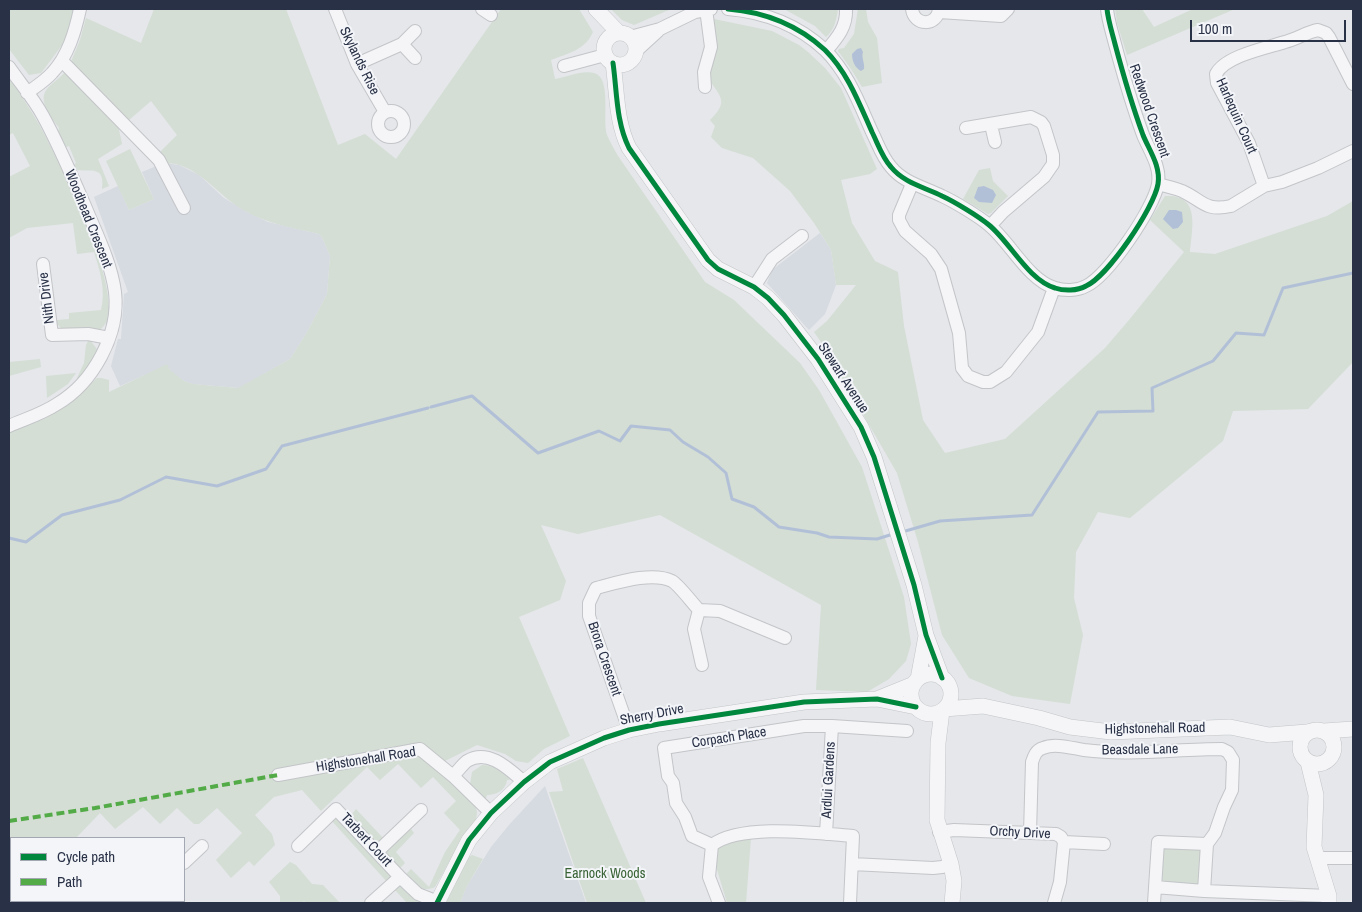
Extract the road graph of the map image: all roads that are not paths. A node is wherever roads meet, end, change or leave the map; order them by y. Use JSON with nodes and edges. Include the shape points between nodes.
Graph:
{"nodes":[{"id":1,"x":80,"y":9,"type":"edge"},
{"id":2,"x":335,"y":9,"type":"edge"},
{"id":3,"x":706,"y":9,"type":"edge"},
{"id":4,"x":712,"y":9,"type":"edge"},
{"id":5,"x":728,"y":9,"type":"edge"},
{"id":6,"x":846,"y":9,"type":"edge"},
{"id":7,"x":912,"y":9,"type":"edge"},
{"id":8,"x":1008,"y":9,"type":"edge"},
{"id":9,"x":1108,"y":9,"type":"edge"},
{"id":10,"x":597,"y":10,"type":"edge"},
{"id":11,"x":939,"y":11,"type":"edge"},
{"id":12,"x":660,"y":29,"type":"junction"},
{"id":13,"x":415,"y":32,"type":"dead end"},
{"id":14,"x":625,"y":35,"type":"junction"},
{"id":15,"x":402,"y":44,"type":"junction"},
{"id":16,"x":826,"y":51,"type":"junction"},
{"id":17,"x":608,"y":54,"type":"junction"},
{"id":18,"x":632,"y":57,"type":"junction"},
{"id":19,"x":415,"y":58,"type":"dead end"},
{"id":20,"x":62,"y":60,"type":"junction"},
{"id":21,"x":357,"y":64,"type":"junction"},
{"id":22,"x":564,"y":66,"type":"dead end"},
{"id":23,"x":9,"y":67,"type":"edge"},
{"id":24,"x":1353,"y":84,"type":"edge"},
{"id":25,"x":705,"y":87,"type":"dead end"},
{"id":26,"x":27,"y":93,"type":"junction"},
{"id":27,"x":619,"y":105,"type":"junction"},
{"id":28,"x":385,"y":112,"type":"dead end"},
{"id":29,"x":991,"y":125,"type":"junction"},
{"id":30,"x":966,"y":128,"type":"dead end"},
{"id":31,"x":995,"y":142,"type":"dead end"},
{"id":32,"x":1353,"y":151,"type":"edge"},
{"id":33,"x":912,"y":184,"type":"junction"},
{"id":34,"x":1158,"y":184,"type":"junction"},
{"id":35,"x":1264,"y":186,"type":"junction"},
{"id":36,"x":184,"y":208,"type":"dead end"},
{"id":37,"x":990,"y":226,"type":"junction"},
{"id":38,"x":802,"y":236,"type":"dead end"},
{"id":39,"x":43,"y":264,"type":"dead end"},
{"id":40,"x":754,"y":287,"type":"junction"},
{"id":41,"x":1054,"y":288,"type":"junction"},
{"id":42,"x":109,"y":338,"type":"junction"},
{"id":43,"x":9,"y":426,"type":"edge"},
{"id":44,"x":699,"y":610,"type":"junction"},
{"id":45,"x":926,"y":635,"type":"junction"},
{"id":46,"x":785,"y":638,"type":"dead end"},
{"id":47,"x":702,"y":665,"type":"dead end"},
{"id":48,"x":916,"y":681,"type":"junction"},
{"id":49,"x":945,"y":682,"type":"junction"},
{"id":50,"x":877,"y":699,"type":"junction"},
{"id":51,"x":982,"y":706,"type":"junction"},
{"id":52,"x":919,"y":709,"type":"junction"},
{"id":53,"x":943,"y":710,"type":"junction"},
{"id":54,"x":832,"y":726,"type":"junction"},
{"id":55,"x":1353,"y":729,"type":"edge"},
{"id":56,"x":629,"y":730,"type":"junction"},
{"id":57,"x":907,"y":730,"type":"dead end"},
{"id":58,"x":1324,"y":731,"type":"junction"},
{"id":59,"x":1307,"y":732,"type":"junction"},
{"id":60,"x":1353,"y":734,"type":"edge"},
{"id":61,"x":1269,"y":735,"type":"junction"},
{"id":62,"x":938,"y":743,"type":"junction"},
{"id":63,"x":1334,"y":750,"type":"junction"},
{"id":64,"x":1304,"y":758,"type":"junction"},
{"id":65,"x":1324,"y":762,"type":"junction"},
{"id":66,"x":278,"y":775,"type":"dead end"},
{"id":67,"x":453,"y":776,"type":"junction"},
{"id":68,"x":524,"y":782,"type":"junction"},
{"id":69,"x":1316,"y":795,"type":"junction"},
{"id":70,"x":421,"y":810,"type":"dead end"},
{"id":71,"x":492,"y":813,"type":"junction"},
{"id":72,"x":939,"y":832,"type":"junction"},
{"id":73,"x":1030,"y":833,"type":"junction"},
{"id":74,"x":826,"y":834,"type":"junction"},
{"id":75,"x":1064,"y":842,"type":"junction"},
{"id":76,"x":1104,"y":844,"type":"dead end"},
{"id":77,"x":1208,"y":844,"type":"junction"},
{"id":78,"x":712,"y":845,"type":"junction"},
{"id":79,"x":202,"y":846,"type":"dead end"},
{"id":80,"x":298,"y":846,"type":"dead end"},
{"id":81,"x":377,"y":852,"type":"junction"},
{"id":82,"x":1317,"y":858,"type":"junction"},
{"id":83,"x":1353,"y":858,"type":"edge"},
{"id":84,"x":185,"y":861,"type":"edge"},
{"id":85,"x":852,"y":864,"type":"junction"},
{"id":86,"x":951,"y":864,"type":"junction"},
{"id":87,"x":400,"y":876,"type":"junction"},
{"id":88,"x":1155,"y":887,"type":"junction"},
{"id":89,"x":1204,"y":891,"type":"junction"},
{"id":90,"x":1329,"y":900,"type":"edge"},
{"id":91,"x":371,"y":903,"type":"edge"},
{"id":92,"x":438,"y":903,"type":"edge"},
{"id":93,"x":719,"y":903,"type":"edge"},
{"id":94,"x":850,"y":903,"type":"edge"},
{"id":95,"x":952,"y":903,"type":"edge"},
{"id":96,"x":1054,"y":903,"type":"edge"},
{"id":97,"x":1154,"y":903,"type":"edge"}],
"edges":[{"from":1,"to":20,"type":"street"},
{"from":2,"to":21,"type":"street","name":"Skylands Rise"},
{"from":3,"to":4,"type":"street"},
{"from":3,"to":12,"type":"street"},
{"from":3,"to":25,"type":"street","via":[[711,47],[704,72]]},
{"from":5,"to":16,"type":"street","via":[[777,19]]},
{"from":6,"to":16,"type":"street","via":[[842,32]]},
{"from":7,"to":11,"type":"street","via":[[915,18],[926,23],[935,20]]},
{"from":8,"to":11,"type":"street","via":[[1001,16]]},
{"from":9,"to":34,"type":"street","name":"Redwood Crescent","via":[[1132,104],[1158,172]]},
{"from":10,"to":14,"type":"street","name":"Stewart Avenue"},
{"from":10,"to":17,"type":"street","name":"Stewart Avenue"},
{"from":12,"to":14,"type":"street"},
{"from":12,"to":18,"type":"street"},
{"from":13,"to":15,"type":"street"},
{"from":14,"to":17,"type":"street","via":[[611,36]]},
{"from":14,"to":18,"type":"street","via":[[634,42]]},
{"from":15,"to":19,"type":"street"},
{"from":15,"to":21,"type":"street"},
{"from":16,"to":33,"type":"street","via":[[846,75],[889,165]]},
{"from":17,"to":18,"type":"street","via":[[625,64]]},
{"from":17,"to":22,"type":"street"},
{"from":17,"to":27,"type":"street","name":"Stewart Avenue"},
{"from":18,"to":27,"type":"street","name":"Stewart Avenue"},
{"from":20,"to":26,"type":"street","via":[[51,75]]},
{"from":20,"to":36,"type":"street","via":[[159,160]]},
{"from":21,"to":28,"type":"street","name":"Skylands Rise"},
{"from":23,"to":26,"type":"street","name":"Woodhead Crescent"},
{"from":24,"to":35,"type":"street","name":"Harlequin Court","via":[[1329,37],[1318,30],[1221,66],[1216,74],[1218,83],[1249,144]]},
{"from":26,"to":42,"type":"street","name":"Woodhead Crescent","via":[[42,115],[76,185],[104,252],[115,293]]},
{"from":27,"to":40,"type":"street","name":"Stewart Avenue","via":[[621,129],[629,148],[701,250],[718,269]]},
{"from":29,"to":30,"type":"street"},
{"from":29,"to":31,"type":"street"},
{"from":29,"to":37,"type":"street","via":[[1036,118],[1044,126],[1053,160],[1044,177]]},
{"from":32,"to":35,"type":"street","via":[[1318,168]]},
{"from":33,"to":37,"type":"street","via":[[954,202]]},
{"from":33,"to":41,"type":"street","via":[[899,220],[905,231],[931,254],[941,269],[959,333],[962,368],[968,376],[990,382],[1006,372],[1038,332]]},
{"from":34,"to":35,"type":"street","via":[[1218,208],[1231,206]]},
{"from":34,"to":41,"type":"street","via":[[1127,243],[1097,278],[1084,287],[1070,290]]},
{"from":37,"to":41,"type":"street","via":[[1018,259]]},
{"from":38,"to":40,"type":"street","via":[[772,259]]},
{"from":39,"to":42,"type":"street","name":"Nith Drive","via":[[52,335],[88,334]]},
{"from":40,"to":45,"type":"street","name":"Stewart Avenue","via":[[784,315],[818,359],[861,427],[883,484]]},
{"from":42,"to":43,"type":"street","name":"Woodhead Crescent","via":[[96,366],[77,389],[58,404]]},
{"from":44,"to":46,"type":"street","via":[[720,610]]},
{"from":44,"to":47,"type":"street","via":[[694,629]]},
{"from":44,"to":56,"type":"street","name":"Brora Crescent","via":[[673,582],[652,577],[596,588],[589,602],[589,616]]},
{"from":45,"to":48,"type":"street","name":"Stewart Avenue"},
{"from":45,"to":49,"type":"street","name":"Stewart Avenue"},
{"from":48,"to":49,"type":"street","via":[[930,674]]},
{"from":48,"to":50,"type":"street","name":"Sherry Drive"},
{"from":48,"to":52,"type":"street","via":[[911,696]]},
{"from":49,"to":51,"type":"street","name":"Highstonehall Road"},
{"from":49,"to":53,"type":"street","via":[[951,692]]},
{"from":50,"to":52,"type":"street","name":"Sherry Drive"},
{"from":50,"to":56,"type":"street","name":"Sherry Drive","via":[[776,705]]},
{"from":51,"to":53,"type":"street","name":"Highstonehall Road"},
{"from":51,"to":61,"type":"street","name":"Highstonehall Road","via":[[1070,727],[1111,732],[1230,727]]},
{"from":52,"to":53,"type":"street","via":[[928,714]]},
{"from":52,"to":62,"type":"street"},
{"from":53,"to":62,"type":"street"},
{"from":54,"to":57,"type":"street","name":"Corpach Place"},
{"from":54,"to":74,"type":"street","name":"Ardlui Gardens"},
{"from":54,"to":78,"type":"street","name":"Corpach Place","via":[[804,726],[664,748],[678,809],[685,817],[692,836]]},
{"from":55,"to":58,"type":"street","name":"Highstonehall Road"},
{"from":56,"to":68,"type":"street","name":"Sherry Drive","via":[[550,762]]},
{"from":58,"to":59,"type":"street","name":"Highstonehall Road"},
{"from":58,"to":63,"type":"street","via":[[1332,739]]},
{"from":59,"to":61,"type":"street","name":"Highstonehall Road"},
{"from":59,"to":64,"type":"street","via":[[1300,742]]},
{"from":60,"to":63,"type":"street"},
{"from":61,"to":64,"type":"street","name":"Highstonehall Road"},
{"from":62,"to":72,"type":"street"},
{"from":63,"to":65,"type":"street"},
{"from":64,"to":65,"type":"street","via":[[1314,764]]},
{"from":64,"to":69,"type":"street"},
{"from":65,"to":69,"type":"street"},
{"from":66,"to":67,"type":"street","name":"Highstonehall Road","via":[[420,749]]},
{"from":67,"to":68,"type":"street","via":[[467,762],[481,756],[494,760]]},
{"from":67,"to":71,"type":"street","name":"Highstonehall Road"},
{"from":68,"to":71,"type":"street","name":"Sherry Drive"},
{"from":69,"to":82,"type":"street","via":[[1314,847]]},
{"from":70,"to":81,"type":"street"},
{"from":71,"to":92,"type":"street","name":"Sherry Drive","via":[[469,840]]},
{"from":72,"to":73,"type":"street","name":"Orchy Drive"},
{"from":72,"to":86,"type":"street"},
{"from":73,"to":75,"type":"street","name":"Orchy Drive","via":[[1056,834]]},
{"from":73,"to":77,"type":"street","name":"Beasdale Lane","via":[[1032,762],[1041,748],[1052,746],[1125,754],[1222,749],[1233,760],[1232,790]]},
{"from":74,"to":78,"type":"street","name":"Ardlui Gardens","via":[[768,831],[720,839]]},
{"from":74,"to":85,"type":"street","name":"Ardlui Gardens","via":[[852,836]]},
{"from":75,"to":76,"type":"street"},
{"from":75,"to":96,"type":"street","name":"Orchy Drive","via":[[1060,882]]},
{"from":77,"to":88,"type":"street","via":[[1158,842]]},
{"from":77,"to":89,"type":"street"},
{"from":78,"to":93,"type":"street","via":[[709,877]]},
{"from":79,"to":84,"type":"street"},
{"from":80,"to":81,"type":"street","name":"Tarbert Court","via":[[336,809]]},
{"from":81,"to":87,"type":"street","name":"Tarbert Court"},
{"from":82,"to":83,"type":"street"},
{"from":82,"to":90,"type":"street"},
{"from":85,"to":86,"type":"street","via":[[933,868]]},
{"from":85,"to":94,"type":"street","name":"Ardlui Gardens"},
{"from":86,"to":95,"type":"street","via":[[954,881]]},
{"from":87,"to":91,"type":"street"},
{"from":87,"to":92,"type":"street","name":"Tarbert Court","via":[[418,894]]},
{"from":88,"to":89,"type":"street"},
{"from":88,"to":97,"type":"street"},
{"from":89,"to":90,"type":"street"}]}
